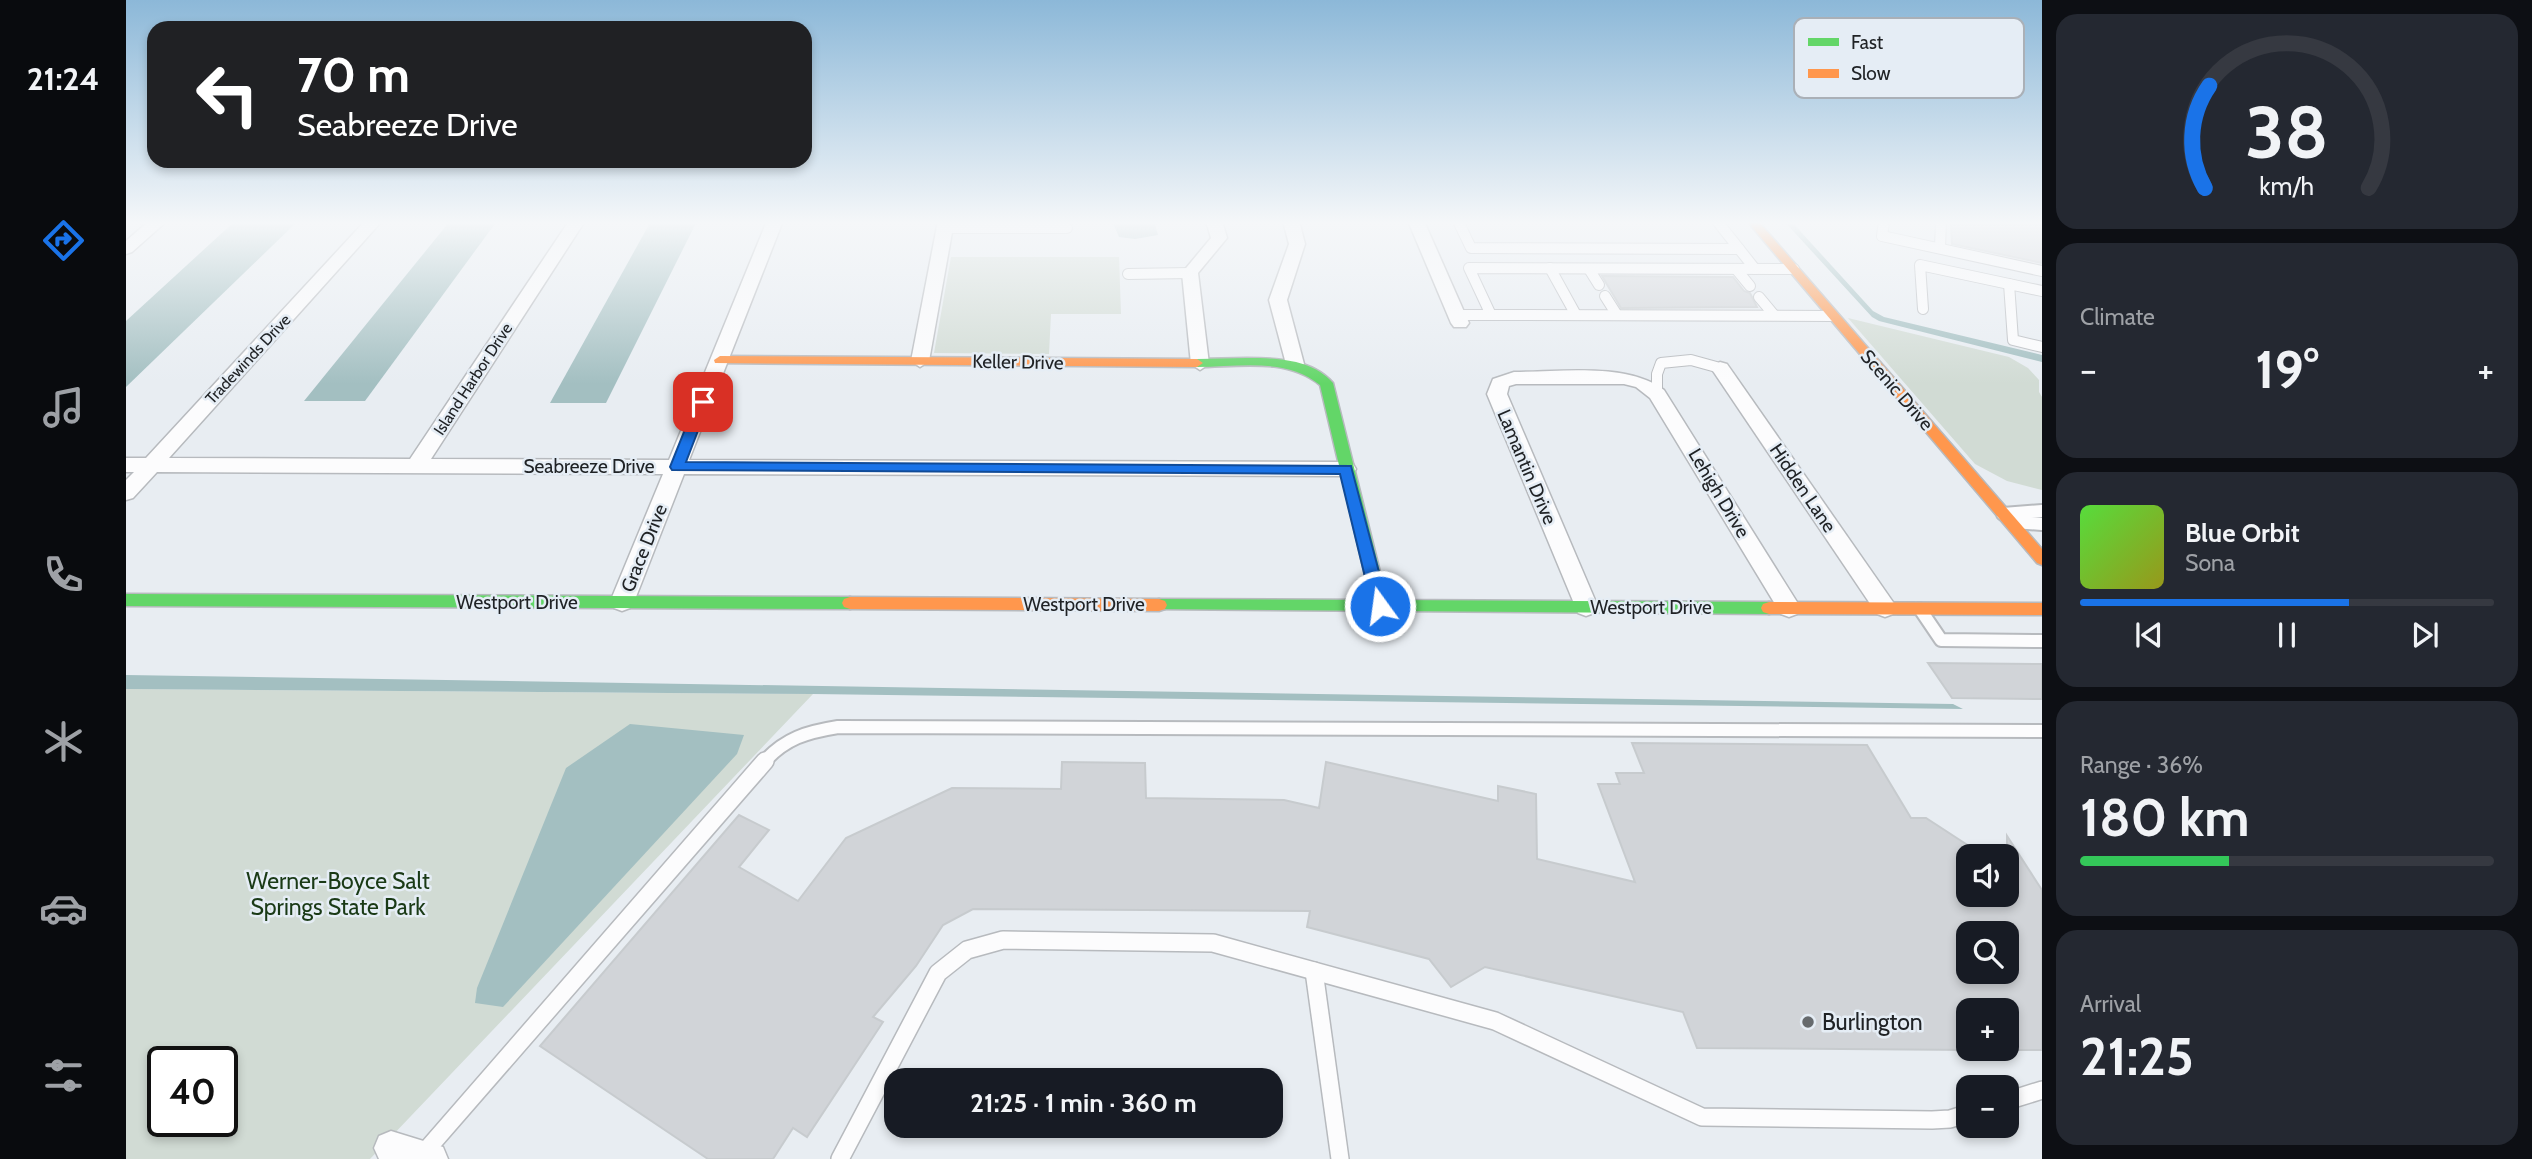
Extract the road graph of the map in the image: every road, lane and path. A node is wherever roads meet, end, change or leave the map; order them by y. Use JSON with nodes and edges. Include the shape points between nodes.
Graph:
{"nodes":[{"id":1,"x":324,"y":275,"type":"edge"},
{"id":2,"x":541,"y":275,"type":"edge"},
{"id":3,"x":753,"y":275,"type":"edge"},
{"id":4,"x":936,"y":275,"type":"edge"},
{"id":5,"x":1190,"y":275,"type":"edge"},
{"id":6,"x":1286,"y":275,"type":"edge"},
{"id":7,"x":1439,"y":275,"type":"edge"},
{"id":8,"x":1472,"y":275,"type":"edge"},
{"id":9,"x":1554,"y":275,"type":"edge"},
{"id":10,"x":1592,"y":275,"type":"edge"},
{"id":11,"x":1741,"y":275,"type":"edge"},
{"id":12,"x":1799,"y":275,"type":"edge"},
{"id":13,"x":1921,"y":275,"type":"edge"},
{"id":14,"x":1967,"y":275,"type":"edge"},
{"id":15,"x":2009,"y":284,"type":"junction"},
{"id":16,"x":1599,"y":285,"type":"dead end"},
{"id":17,"x":1750,"y":286,"type":"dead end"},
{"id":18,"x":2042,"y":291,"type":"edge"},
{"id":19,"x":1605,"y":296,"type":"dead end"},
{"id":20,"x":1759,"y":297,"type":"dead end"},
{"id":21,"x":1923,"y":309,"type":"dead end"},
{"id":22,"x":1490,"y":315,"type":"junction"},
{"id":23,"x":1576,"y":315,"type":"junction"},
{"id":24,"x":1617,"y":315,"type":"junction"},
{"id":25,"x":1774,"y":316,"type":"junction"},
{"id":26,"x":1833,"y":316,"type":"junction"},
{"id":27,"x":1458,"y":319,"type":"joint"},
{"id":28,"x":2042,"y":346,"type":"edge"},
{"id":29,"x":720,"y":359,"type":"junction"},
{"id":30,"x":920,"y":361,"type":"junction"},
{"id":31,"x":1200,"y":364,"type":"junction"},
{"id":32,"x":1296,"y":364,"type":"junction"},
{"id":33,"x":1720,"y":368,"type":"joint"},
{"id":34,"x":1650,"y":388,"type":"junction"},
{"id":35,"x":126,"y":465,"type":"edge"},
{"id":36,"x":150,"y":465,"type":"junction"},
{"id":37,"x":416,"y":466,"type":"junction"},
{"id":38,"x":677,"y":467,"type":"junction"},
{"id":39,"x":1346,"y":469,"type":"junction"},
{"id":40,"x":126,"y":493,"type":"edge"},
{"id":41,"x":2042,"y":511,"type":"edge"},
{"id":42,"x":2006,"y":518,"type":"junction"},
{"id":43,"x":2042,"y":524,"type":"edge"},
{"id":44,"x":2042,"y":559,"type":"edge"},
{"id":45,"x":126,"y":600,"type":"edge"},
{"id":46,"x":622,"y":602,"type":"junction"},
{"id":47,"x":1380,"y":606,"type":"junction"},
{"id":48,"x":1586,"y":607,"type":"junction"},
{"id":49,"x":1789,"y":608,"type":"junction"},
{"id":50,"x":1885,"y":608,"type":"junction"},
{"id":51,"x":1920,"y":608,"type":"junction"},
{"id":52,"x":2042,"y":609,"type":"edge"},
{"id":53,"x":2042,"y":641,"type":"edge"},
{"id":54,"x":2042,"y":732,"type":"edge"},
{"id":55,"x":1314,"y":971,"type":"junction"},
{"id":56,"x":2042,"y":1090,"type":"edge"},
{"id":57,"x":2019,"y":1097,"type":"edge"},
{"id":58,"x":1956,"y":1115,"type":"edge"},
{"id":59,"x":414,"y":1154,"type":"edge"},
{"id":60,"x":840,"y":1159,"type":"edge"},
{"id":61,"x":1340,"y":1159,"type":"edge"}],
"edges":[{"from":1,"to":36,"type":"street","name":"Tradewinds Drive"},
{"from":2,"to":37,"type":"street","name":"Island Harbor Drive"},
{"from":3,"to":29,"type":"street","name":"Grace Drive"},
{"from":4,"to":30,"type":"street"},
{"from":5,"to":31,"type":"street"},
{"from":6,"to":32,"type":"street","via":[[1278,300]]},
{"from":7,"to":27,"type":"street"},
{"from":8,"to":22,"type":"lane"},
{"from":9,"to":23,"type":"lane"},
{"from":10,"to":16,"type":"lane"},
{"from":11,"to":17,"type":"lane"},
{"from":12,"to":26,"type":"street","name":"Scenic Drive"},
{"from":13,"to":21,"type":"lane"},
{"from":14,"to":15,"type":"lane"},
{"from":15,"to":18,"type":"lane"},
{"from":15,"to":28,"type":"lane","via":[[2013,340]]},
{"from":19,"to":24,"type":"lane"},
{"from":20,"to":25,"type":"lane"},
{"from":22,"to":23,"type":"lane"},
{"from":22,"to":27,"type":"lane"},
{"from":23,"to":24,"type":"lane"},
{"from":24,"to":25,"type":"lane"},
{"from":25,"to":26,"type":"lane"},
{"from":26,"to":42,"type":"street","name":"Scenic Drive"},
{"from":29,"to":30,"type":"street","name":"Keller Drive"},
{"from":29,"to":38,"type":"street","name":"Grace Drive"},
{"from":30,"to":31,"type":"street","name":"Keller Drive"},
{"from":31,"to":32,"type":"street","name":"Keller Drive"},
{"from":32,"to":39,"type":"street","name":"Keller Drive","via":[[1316,372],[1326,383]]},
{"from":33,"to":34,"type":"lane","via":[[1686,360],[1661,363]]},
{"from":33,"to":50,"type":"street","name":"Hidden Lane"},
{"from":34,"to":48,"type":"street","name":"Lamantin Drive","via":[[1625,378],[1514,378],[1500,383],[1497,394]]},
{"from":34,"to":49,"type":"street","name":"Lehigh Drive"},
{"from":35,"to":36,"type":"street","name":"Seabreeze Drive"},
{"from":36,"to":37,"type":"street","name":"Seabreeze Drive"},
{"from":36,"to":40,"type":"street"},
{"from":37,"to":38,"type":"street","name":"Seabreeze Drive"},
{"from":38,"to":39,"type":"street","name":"Seabreeze Drive"},
{"from":38,"to":46,"type":"street","name":"Grace Drive"},
{"from":39,"to":47,"type":"street"},
{"from":41,"to":42,"type":"lane"},
{"from":42,"to":43,"type":"lane"},
{"from":42,"to":44,"type":"street","name":"Scenic Drive"},
{"from":45,"to":46,"type":"street","name":"Westport Drive"},
{"from":46,"to":47,"type":"street","name":"Westport Drive"},
{"from":47,"to":48,"type":"street","name":"Westport Drive"},
{"from":48,"to":49,"type":"street","name":"Westport Drive"},
{"from":49,"to":50,"type":"street","name":"Westport Drive"},
{"from":50,"to":51,"type":"street","name":"Westport Drive"},
{"from":51,"to":52,"type":"street","name":"Westport Drive"},
{"from":51,"to":53,"type":"lane","via":[[1941,640]]},
{"from":54,"to":59,"type":"lane","via":[[838,727],[805,732],[774,752]]},
{"from":55,"to":58,"type":"lane","via":[[1493,1020],[1702,1116],[1932,1120]]},
{"from":55,"to":60,"type":"lane","via":[[1213,943],[1003,940],[971,945],[938,973]]},
{"from":55,"to":61,"type":"lane"},
{"from":56,"to":57,"type":"lane"}]}
